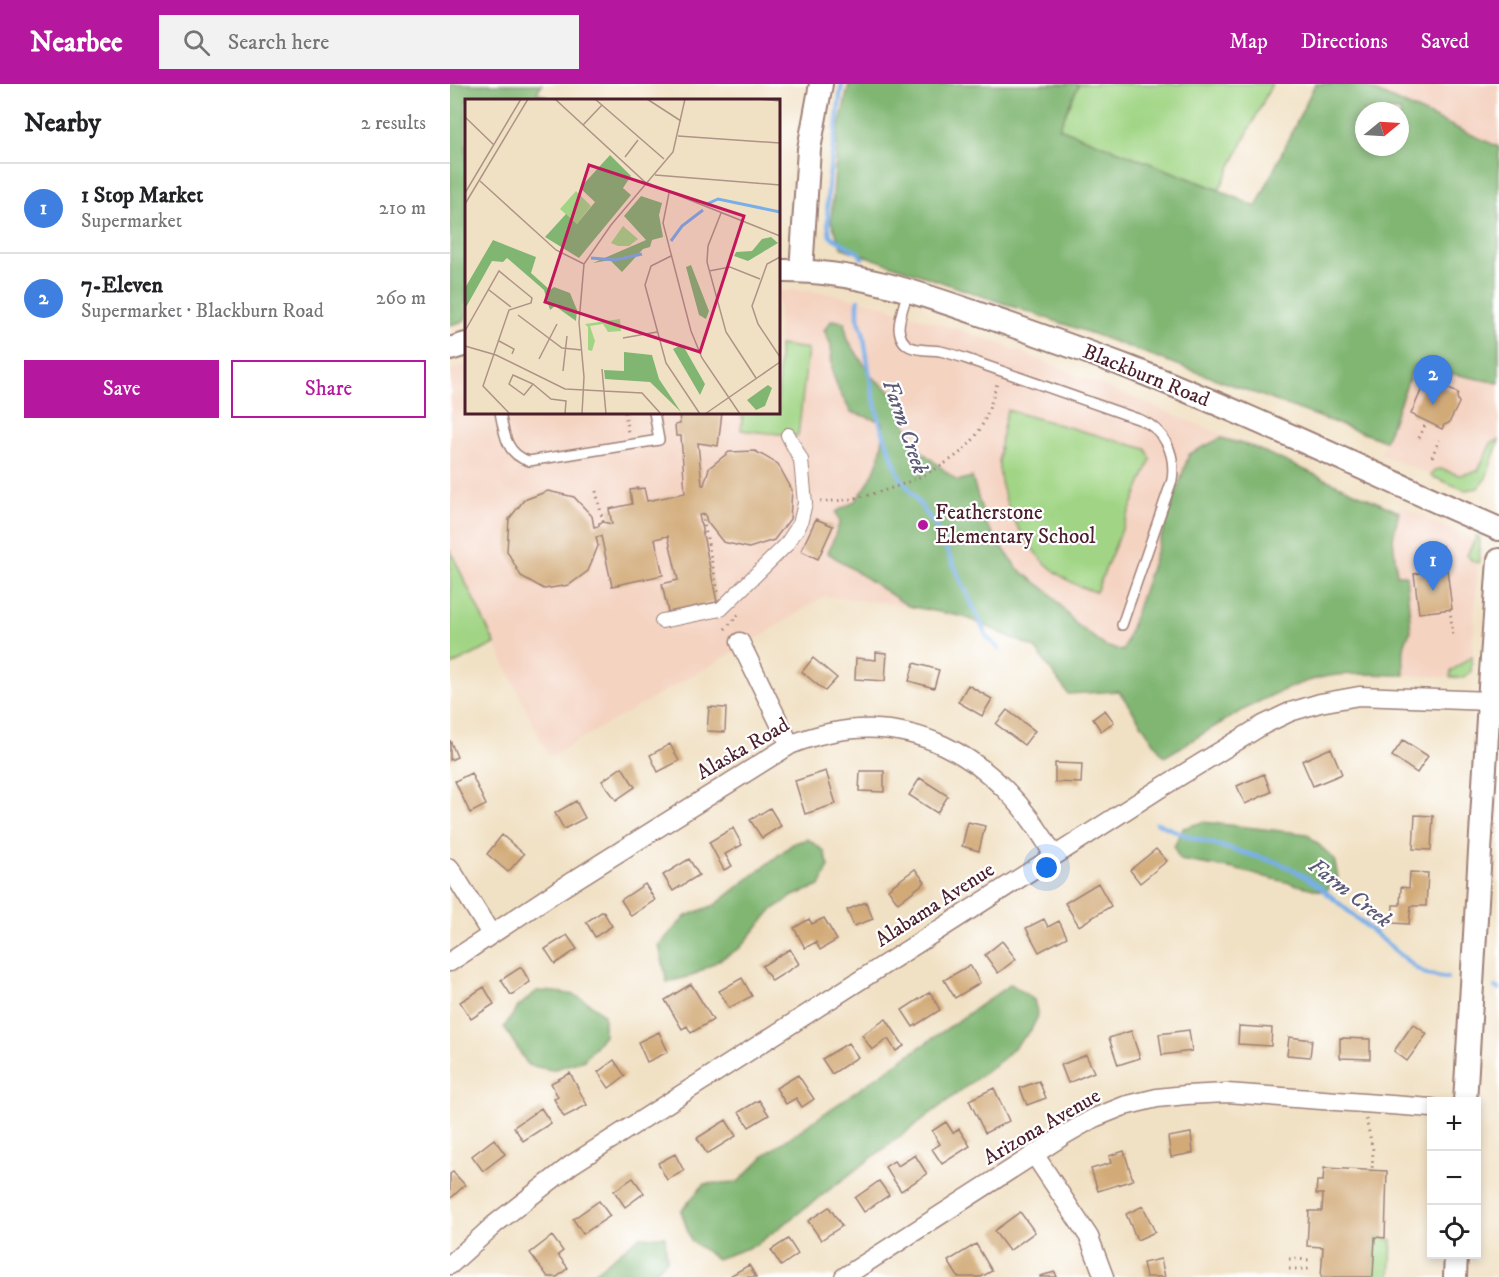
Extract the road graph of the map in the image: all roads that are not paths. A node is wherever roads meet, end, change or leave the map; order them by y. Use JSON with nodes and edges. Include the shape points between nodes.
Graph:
{"nodes":[{"id":1,"x":821,"y":84,"type":"edge"},
{"id":2,"x":780,"y":271,"type":"edge"},
{"id":3,"x":801,"y":271,"type":"junction"},
{"id":4,"x":908,"y":290,"type":"junction"},
{"id":5,"x":465,"y":345,"type":"edge"},
{"id":6,"x":450,"y":350,"type":"edge"},
{"id":7,"x":500,"y":414,"type":"edge"},
{"id":8,"x":654,"y":414,"type":"edge"},
{"id":9,"x":788,"y":435,"type":"dead end"},
{"id":10,"x":1499,"y":529,"type":"edge"},
{"id":11,"x":1499,"y":560,"type":"edge"},
{"id":12,"x":662,"y":621,"type":"dead end"},
{"id":13,"x":1122,"y":625,"type":"dead end"},
{"id":14,"x":733,"y":641,"type":"road end"},
{"id":15,"x":1489,"y":701,"type":"junction"},
{"id":16,"x":790,"y":745,"type":"junction"},
{"id":17,"x":1054,"y":856,"type":"junction"},
{"id":18,"x":450,"y":868,"type":"edge"},
{"id":19,"x":491,"y":934,"type":"junction"},
{"id":20,"x":450,"y":962,"type":"edge"},
{"id":21,"x":1465,"y":1097,"type":"edge"},
{"id":22,"x":1427,"y":1108,"type":"edge"},
{"id":23,"x":1034,"y":1154,"type":"junction"},
{"id":24,"x":1456,"y":1259,"type":"edge"},
{"id":25,"x":450,"y":1265,"type":"edge"},
{"id":26,"x":844,"y":1277,"type":"edge"},
{"id":27,"x":1104,"y":1277,"type":"edge"},
{"id":28,"x":1455,"y":1277,"type":"edge"}],
"edges":[{"from":1,"to":3,"type":"street","via":[[809,149]]},
{"from":2,"to":3,"type":"street","name":"Blackburn Road"},
{"from":3,"to":4,"type":"street","name":"Blackburn Road","via":[[854,277]]},
{"from":4,"to":10,"type":"street","name":"Blackburn Road","via":[[1128,367]]},
{"from":4,"to":13,"type":"lane","via":[[899,325],[909,347],[952,354],[1147,422],[1161,434],[1173,466],[1172,480]]},
{"from":5,"to":6,"type":"street"},
{"from":7,"to":8,"type":"lane","via":[[508,446],[529,461],[659,440]]},
{"from":9,"to":12,"type":"street","via":[[801,460],[805,499],[800,524],[786,545],[721,609]]},
{"from":11,"to":15,"type":"street"},
{"from":14,"to":16,"type":"street"},
{"from":15,"to":17,"type":"street","name":"Alabama Avenue","via":[[1359,696],[1290,712]]},
{"from":15,"to":21,"type":"street"},
{"from":16,"to":17,"type":"street","name":"Alaska Road","via":[[812,736],[863,727],[914,734],[938,742],[1006,790]]},
{"from":16,"to":19,"type":"street","name":"Alaska Road"},
{"from":17,"to":25,"type":"street","name":"Alabama Avenue","via":[[571,1165]]},
{"from":18,"to":19,"type":"street"},
{"from":19,"to":20,"type":"street","name":"Alaska Road"},
{"from":22,"to":23,"type":"street","name":"Arizona Avenue","via":[[1227,1094],[1186,1095],[1124,1106],[1094,1118]]},
{"from":23,"to":26,"type":"street","name":"Arizona Avenue"},
{"from":23,"to":27,"type":"street","via":[[1089,1237]]},
{"from":24,"to":28,"type":"street"}]}
